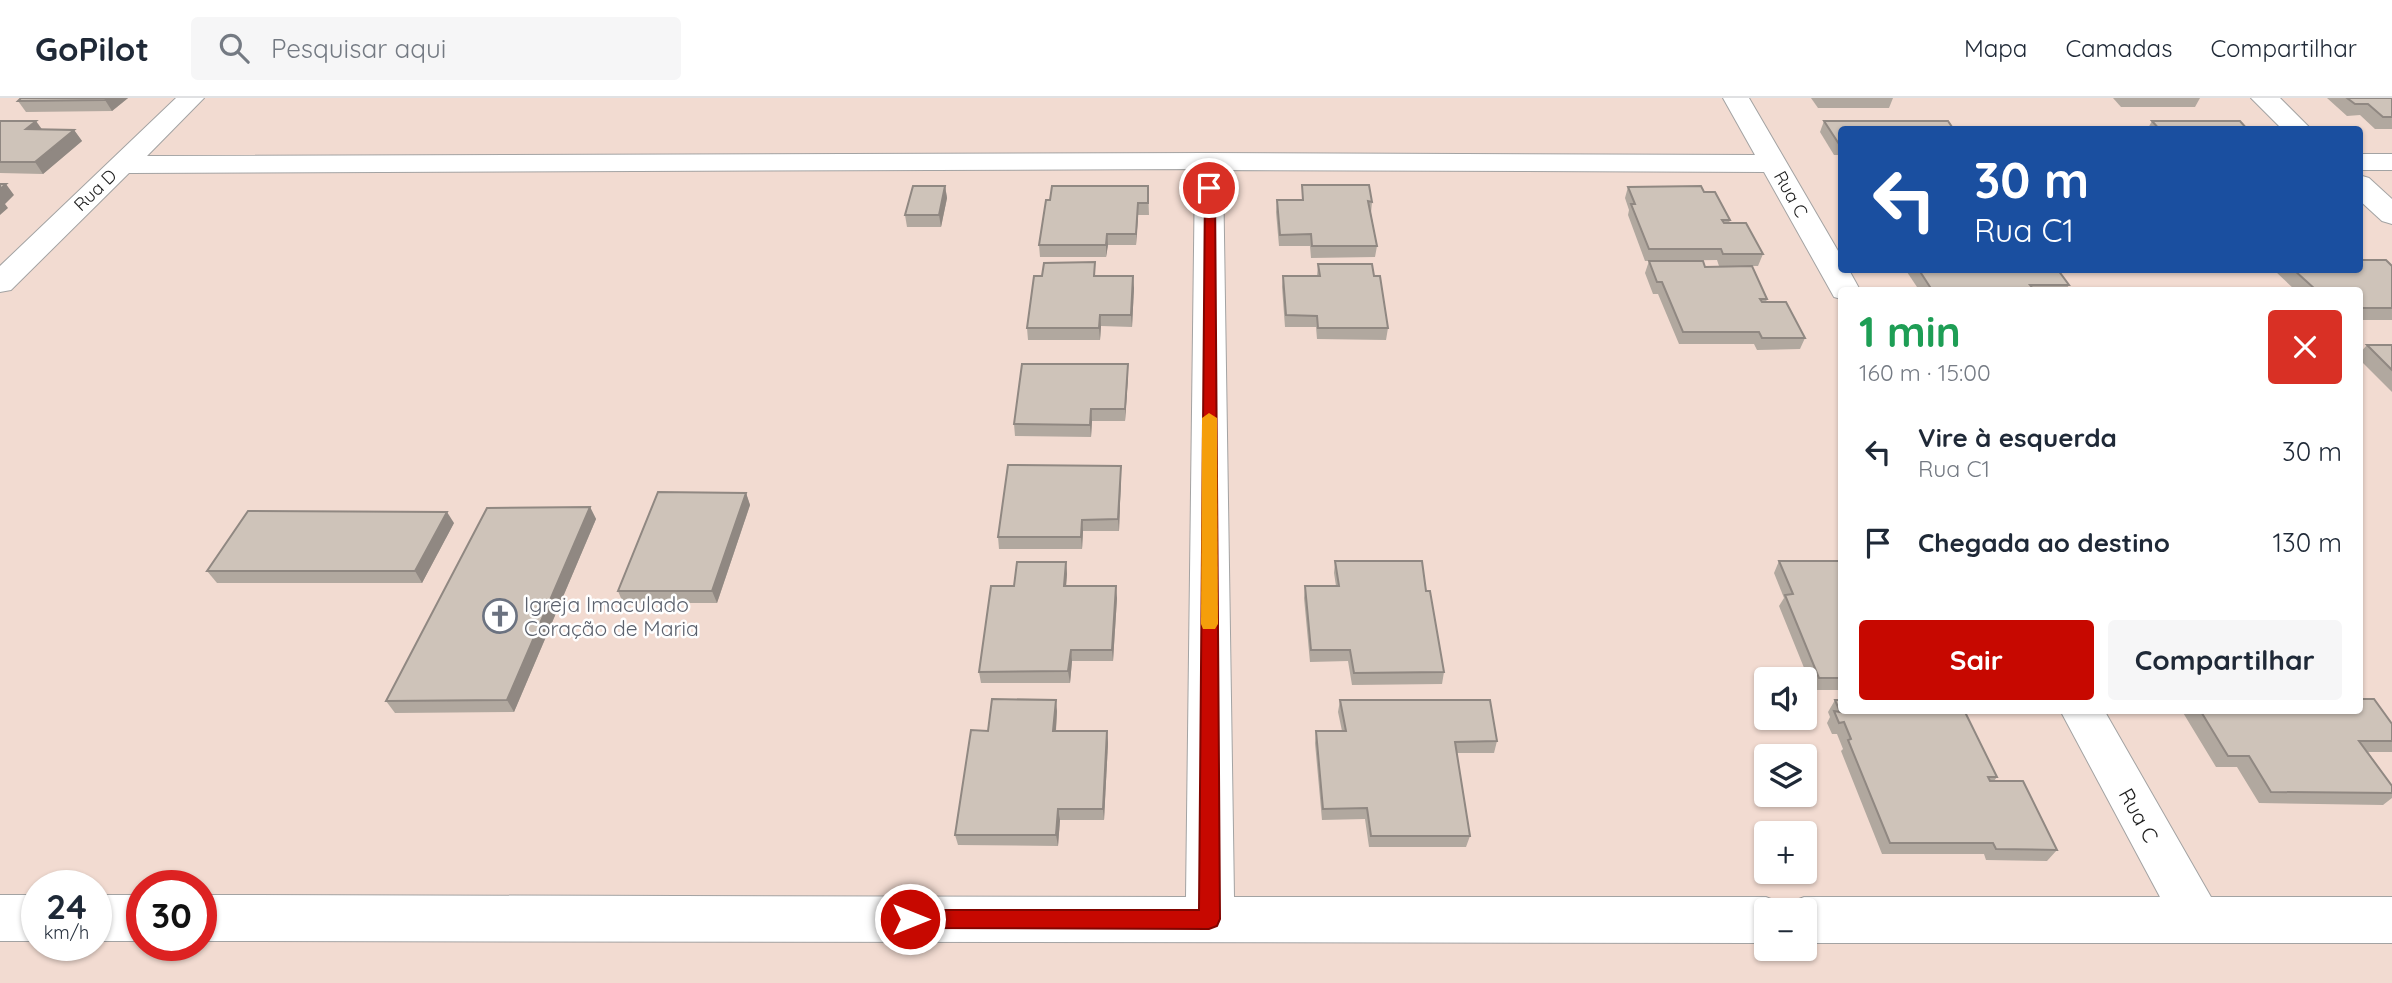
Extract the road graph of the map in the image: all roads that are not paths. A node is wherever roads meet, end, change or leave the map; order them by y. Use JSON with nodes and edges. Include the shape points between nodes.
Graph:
{"nodes":[{"id":1,"x":191,"y":98,"type":"edge"},
{"id":2,"x":1736,"y":98,"type":"edge"},
{"id":3,"x":2264,"y":98,"type":"edge"},
{"id":4,"x":2295,"y":126,"type":"edge"},
{"id":5,"x":1209,"y":161,"type":"junction"},
{"id":6,"x":2363,"y":162,"type":"edge"},
{"id":7,"x":2392,"y":162,"type":"edge"},
{"id":8,"x":1775,"y":164,"type":"junction"},
{"id":9,"x":122,"y":165,"type":"junction"},
{"id":10,"x":2363,"y":188,"type":"edge"},
{"id":11,"x":2392,"y":215,"type":"edge"},
{"id":12,"x":0,"y":283,"type":"edge"},
{"id":13,"x":1843,"y":287,"type":"edge"},
{"id":14,"x":2083,"y":714,"type":"edge"},
{"id":15,"x":0,"y":918,"type":"edge"},
{"id":16,"x":21,"y":918,"type":"edge"},
{"id":17,"x":217,"y":918,"type":"edge"},
{"id":18,"x":1209,"y":919,"type":"junction"},
{"id":19,"x":1754,"y":920,"type":"edge"},
{"id":20,"x":1817,"y":920,"type":"edge"},
{"id":21,"x":2198,"y":920,"type":"junction"},
{"id":22,"x":2392,"y":920,"type":"edge"}],
"edges":[{"from":1,"to":9,"type":"street","name":"Rua D"},
{"from":2,"to":8,"type":"street","name":"Rua C"},
{"from":3,"to":4,"type":"street"},
{"from":5,"to":8,"type":"street"},
{"from":5,"to":9,"type":"street"},
{"from":5,"to":18,"type":"street"},
{"from":6,"to":7,"type":"street"},
{"from":8,"to":13,"type":"street","name":"Rua C"},
{"from":9,"to":12,"type":"street","name":"Rua D"},
{"from":10,"to":11,"type":"street"},
{"from":14,"to":21,"type":"street","name":"Rua C"},
{"from":15,"to":16,"type":"street"},
{"from":17,"to":18,"type":"street"},
{"from":18,"to":19,"type":"street"},
{"from":20,"to":21,"type":"street"},
{"from":21,"to":22,"type":"street"}]}
